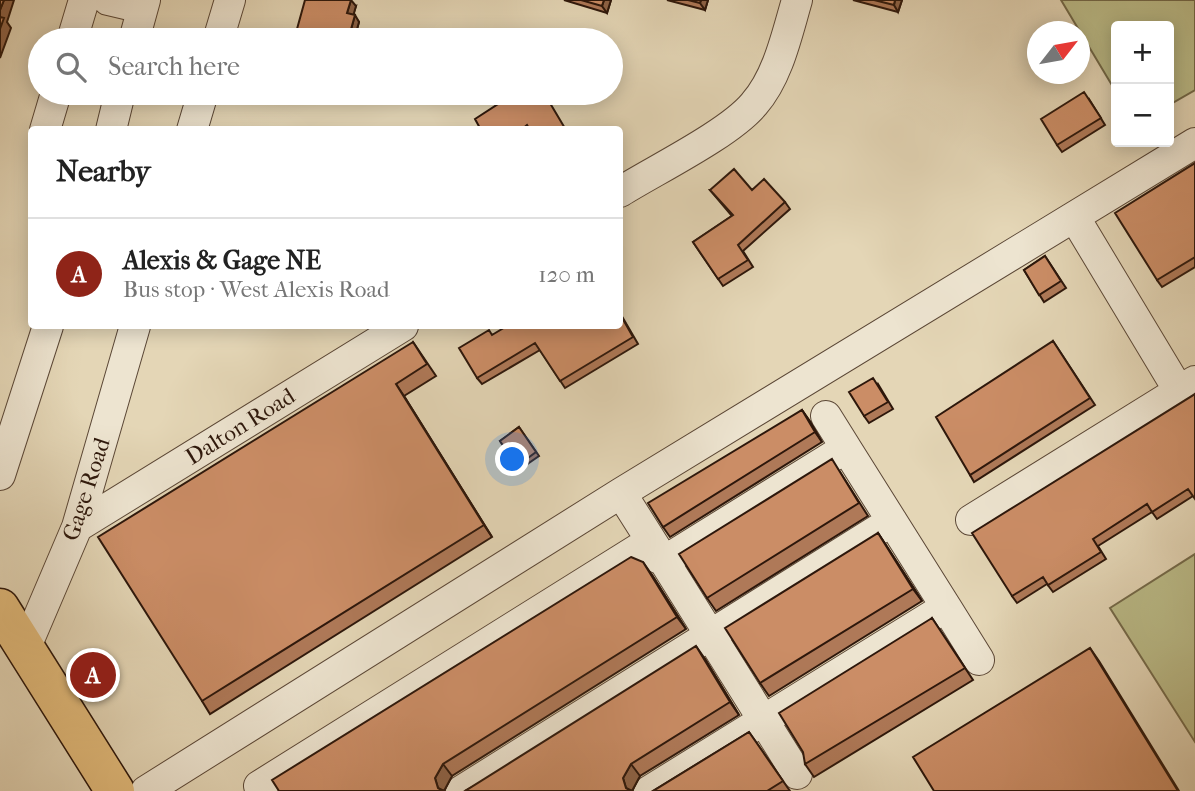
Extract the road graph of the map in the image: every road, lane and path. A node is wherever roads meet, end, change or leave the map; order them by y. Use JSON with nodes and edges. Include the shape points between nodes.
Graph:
{"nodes":[{"id":1,"x":83,"y":0,"type":"edge"},
{"id":2,"x":108,"y":0,"type":"edge"},
{"id":3,"x":230,"y":0,"type":"edge"},
{"id":4,"x":797,"y":0,"type":"edge"},
{"id":5,"x":144,"y":4,"type":"edge"},
{"id":6,"x":75,"y":28,"type":"edge"},
{"id":7,"x":137,"y":28,"type":"edge"},
{"id":8,"x":222,"y":28,"type":"edge"},
{"id":9,"x":52,"y":105,"type":"edge"},
{"id":10,"x":117,"y":105,"type":"edge"},
{"id":11,"x":199,"y":105,"type":"edge"},
{"id":12,"x":46,"y":126,"type":"edge"},
{"id":13,"x":112,"y":126,"type":"edge"},
{"id":14,"x":193,"y":126,"type":"edge"},
{"id":15,"x":1195,"y":143,"type":"edge"},
{"id":16,"x":623,"y":190,"type":"edge"},
{"id":17,"x":1074,"y":218,"type":"junction"},
{"id":18,"x":47,"y":329,"type":"edge"},
{"id":19,"x":134,"y":329,"type":"edge"},
{"id":20,"x":398,"y":329,"type":"edge"},
{"id":21,"x":1187,"y":386,"type":"edge"},
{"id":22,"x":826,"y":416,"type":"dead end"},
{"id":23,"x":846,"y":448,"type":"junction"},
{"id":24,"x":0,"y":475,"type":"edge"},
{"id":25,"x":621,"y":493,"type":"junction"},
{"id":26,"x":971,"y":520,"type":"dead end"},
{"id":27,"x":892,"y":521,"type":"junction"},
{"id":28,"x":76,"y":527,"type":"junction"},
{"id":29,"x":664,"y":561,"type":"junction"},
{"id":30,"x":946,"y":607,"type":"junction"},
{"id":31,"x":0,"y":608,"type":"edge"},
{"id":32,"x":709,"y":635,"type":"junction"},
{"id":33,"x":26,"y":649,"type":"junction"},
{"id":34,"x":979,"y":660,"type":"dead end"},
{"id":35,"x":763,"y":720,"type":"junction"},
{"id":36,"x":797,"y":774,"type":"dead end"},
{"id":37,"x":114,"y":791,"type":"edge"},
{"id":38,"x":146,"y":791,"type":"edge"},
{"id":39,"x":261,"y":791,"type":"edge"},
{"id":40,"x":461,"y":791,"type":"edge"},
{"id":41,"x":649,"y":791,"type":"edge"}],
"edges":[{"from":1,"to":6,"type":"street"},
{"from":2,"to":5,"type":"street"},
{"from":3,"to":8,"type":"street"},
{"from":4,"to":16,"type":"street","via":[[766,87],[754,104],[734,122]]},
{"from":5,"to":7,"type":"street"},
{"from":9,"to":12,"type":"street"},
{"from":10,"to":13,"type":"street"},
{"from":11,"to":14,"type":"street"},
{"from":15,"to":17,"type":"street"},
{"from":17,"to":21,"type":"street"},
{"from":17,"to":25,"type":"street"},
{"from":18,"to":24,"type":"street"},
{"from":19,"to":28,"type":"street","name":"Gage Road"},
{"from":20,"to":28,"type":"street","name":"Dalton Road"},
{"from":21,"to":26,"type":"street"},
{"from":22,"to":23,"type":"street"},
{"from":23,"to":27,"type":"street"},
{"from":23,"to":29,"type":"street"},
{"from":25,"to":29,"type":"street"},
{"from":25,"to":38,"type":"street"},
{"from":27,"to":30,"type":"street"},
{"from":27,"to":32,"type":"street"},
{"from":28,"to":33,"type":"street","name":"Gage Road"},
{"from":29,"to":32,"type":"street"},
{"from":29,"to":39,"type":"street","via":[[638,549],[259,786]]},
{"from":30,"to":34,"type":"street"},
{"from":30,"to":35,"type":"street"},
{"from":31,"to":33,"type":"main road"},
{"from":32,"to":35,"type":"street"},
{"from":32,"to":40,"type":"street"},
{"from":33,"to":37,"type":"main road"},
{"from":35,"to":36,"type":"street"},
{"from":35,"to":41,"type":"street"}]}
